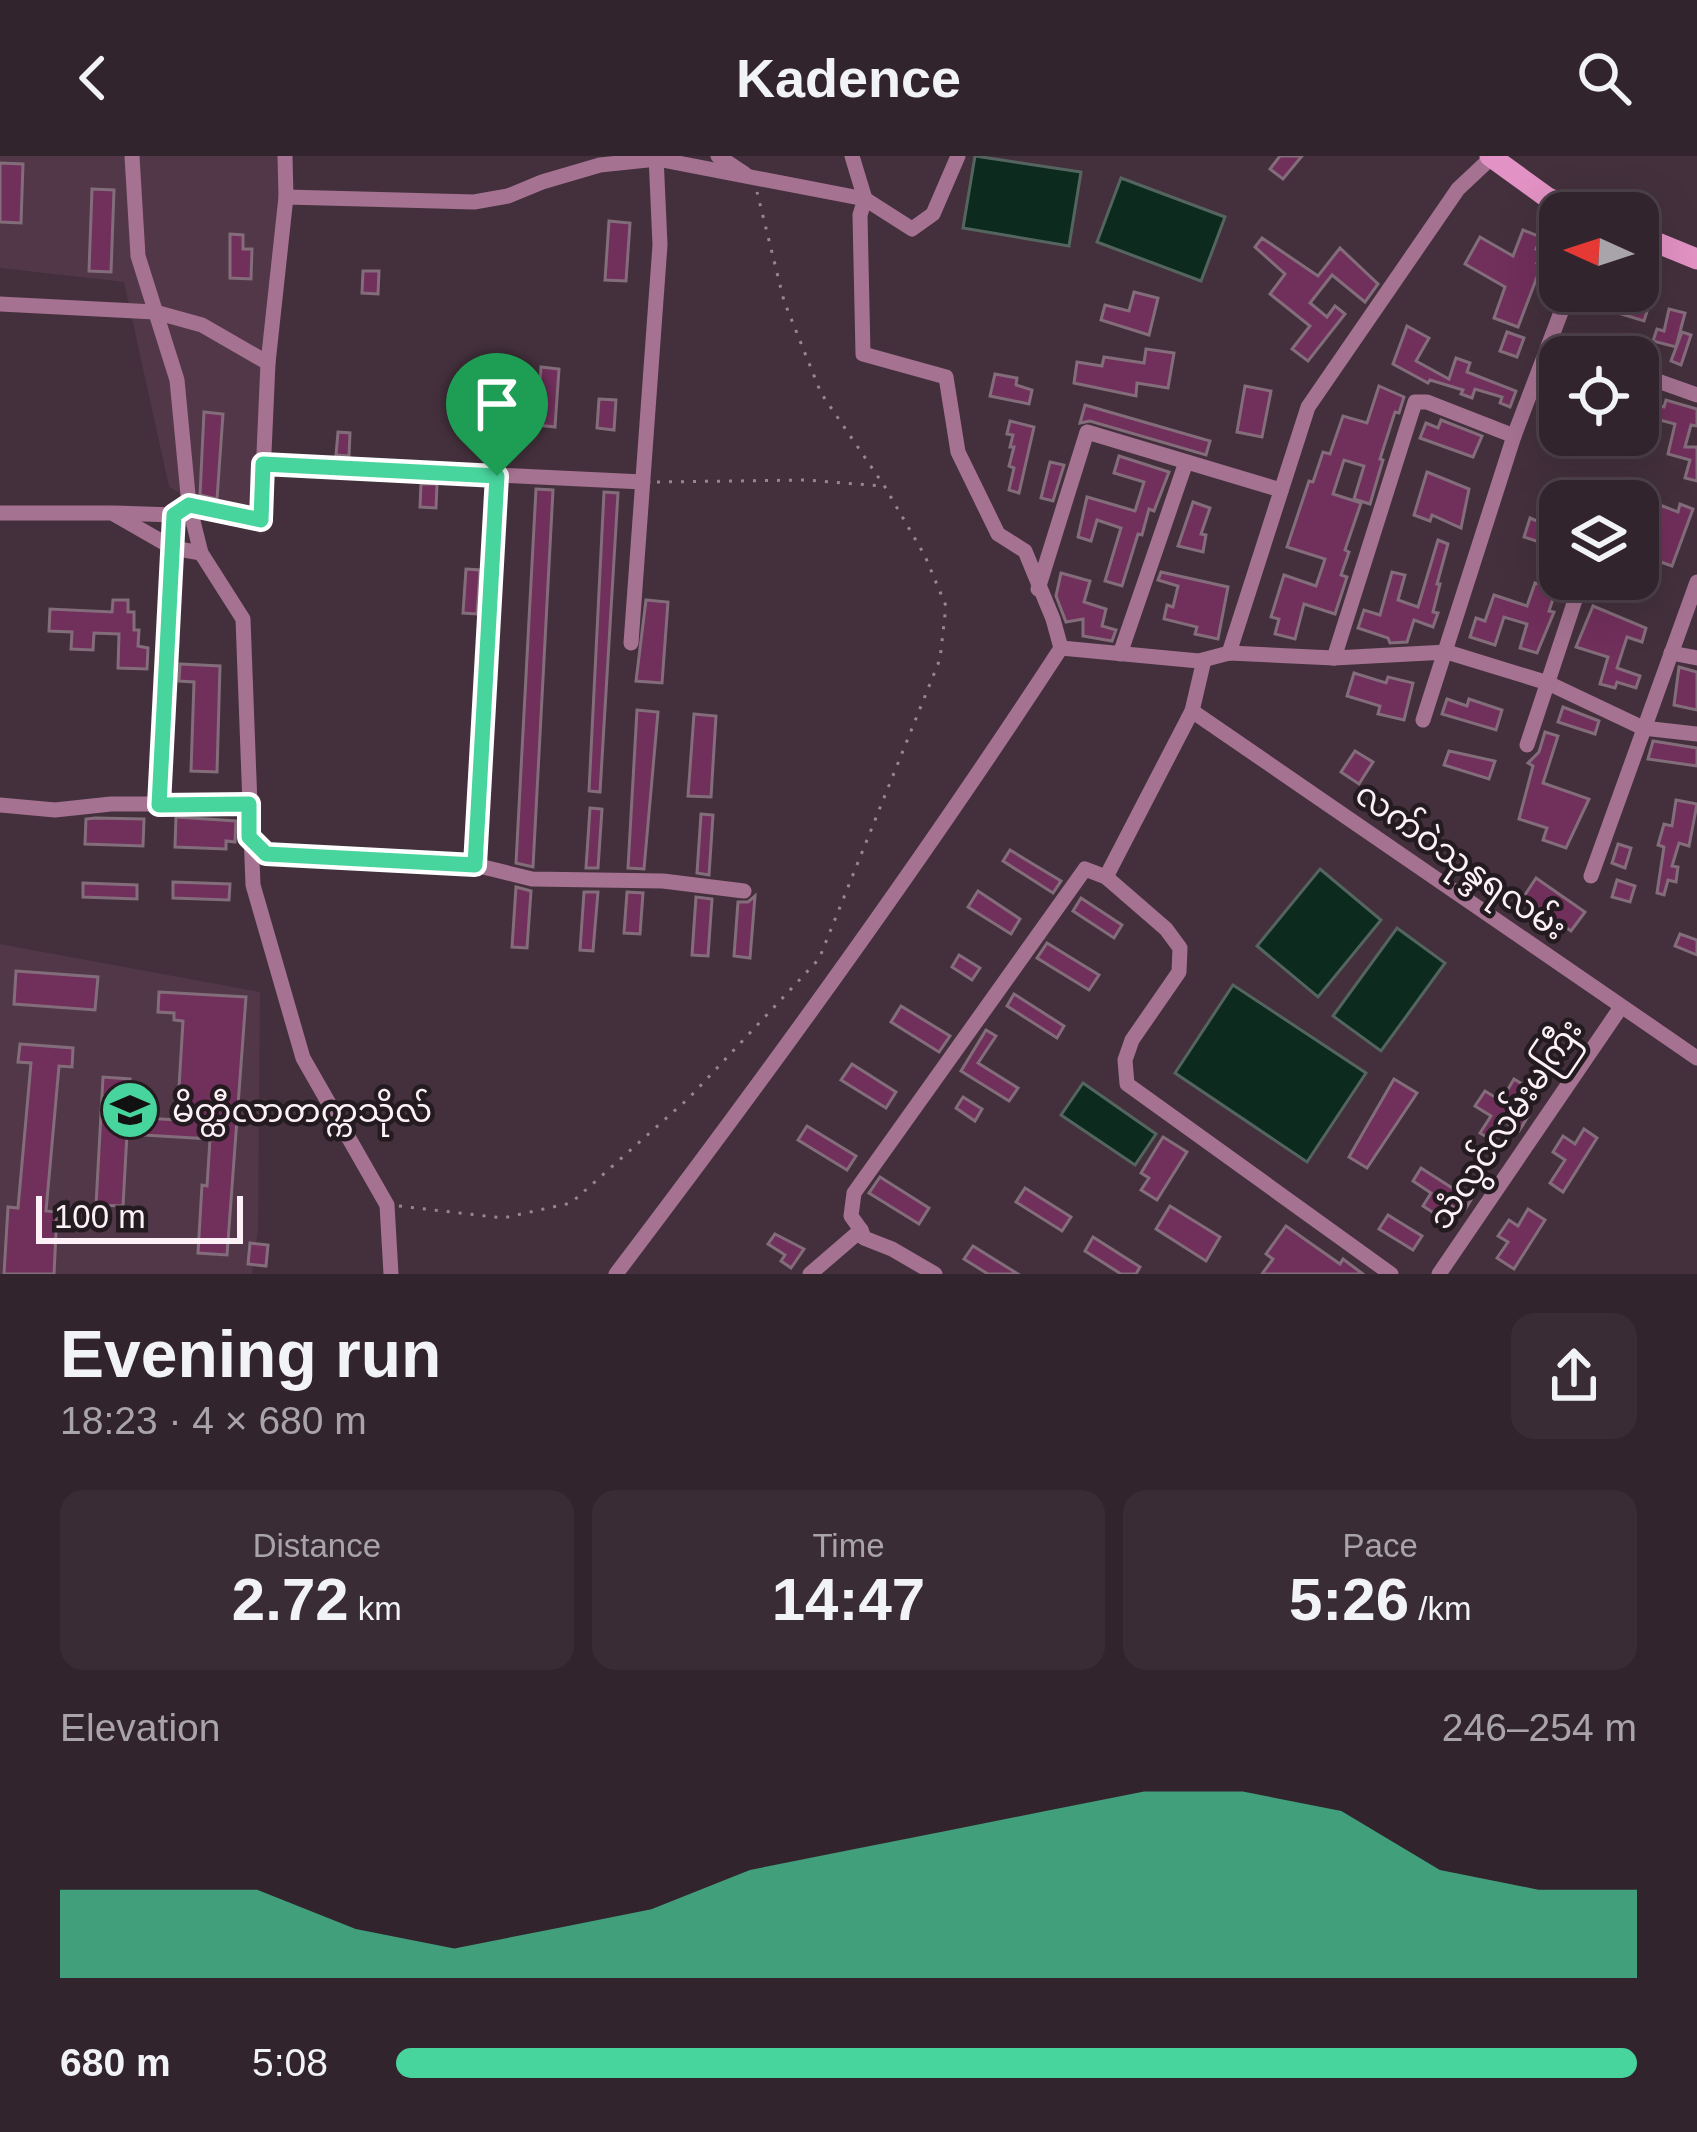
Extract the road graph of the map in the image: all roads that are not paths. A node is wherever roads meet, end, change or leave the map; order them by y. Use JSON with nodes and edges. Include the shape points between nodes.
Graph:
{"nodes":[{"id":1,"x":132,"y":156,"type":"edge"},
{"id":2,"x":285,"y":156,"type":"edge"},
{"id":3,"x":718,"y":156,"type":"edge"},
{"id":4,"x":853,"y":156,"type":"edge"},
{"id":5,"x":958,"y":156,"type":"edge"},
{"id":6,"x":656,"y":157,"type":"edge"},
{"id":7,"x":1491,"y":157,"type":"edge"},
{"id":8,"x":753,"y":178,"type":"junction"},
{"id":9,"x":1540,"y":192,"type":"edge"},
{"id":10,"x":286,"y":197,"type":"junction"},
{"id":11,"x":865,"y":200,"type":"junction"},
{"id":12,"x":1659,"y":244,"type":"edge"},
{"id":13,"x":1697,"y":259,"type":"edge"},
{"id":14,"x":0,"y":304,"type":"edge"},
{"id":15,"x":155,"y":312,"type":"junction"},
{"id":16,"x":268,"y":363,"type":"junction"},
{"id":17,"x":1539,"y":371,"type":"edge"},
{"id":18,"x":1659,"y":381,"type":"edge"},
{"id":19,"x":1697,"y":395,"type":"edge"},
{"id":20,"x":1514,"y":436,"type":"junction"},
{"id":21,"x":1186,"y":462,"type":"junction"},
{"id":22,"x":263,"y":464,"type":"junction"},
{"id":23,"x":497,"y":476,"type":"junction"},
{"id":24,"x":643,"y":482,"type":"junction"},
{"id":25,"x":1281,"y":490,"type":"junction"},
{"id":26,"x":189,"y":505,"type":"junction"},
{"id":27,"x":0,"y":513,"type":"edge"},
{"id":28,"x":112,"y":513,"type":"junction"},
{"id":29,"x":174,"y":515,"type":"junction"},
{"id":30,"x":173,"y":548,"type":"junction"},
{"id":31,"x":201,"y":553,"type":"junction"},
{"id":32,"x":1696,"y":585,"type":"edge"},
{"id":33,"x":1038,"y":589,"type":"junction"},
{"id":34,"x":1575,"y":600,"type":"edge"},
{"id":35,"x":631,"y":643,"type":"dead end"},
{"id":36,"x":1060,"y":648,"type":"junction"},
{"id":37,"x":1448,"y":652,"type":"junction"},
{"id":38,"x":1229,"y":653,"type":"junction"},
{"id":39,"x":1671,"y":653,"type":"junction"},
{"id":40,"x":1120,"y":655,"type":"junction"},
{"id":41,"x":1334,"y":658,"type":"junction"},
{"id":42,"x":1697,"y":658,"type":"edge"},
{"id":43,"x":1204,"y":660,"type":"junction"},
{"id":44,"x":1548,"y":682,"type":"junction"},
{"id":45,"x":1192,"y":711,"type":"junction"},
{"id":46,"x":1423,"y":720,"type":"dead end"},
{"id":47,"x":1643,"y":728,"type":"junction"},
{"id":48,"x":1697,"y":734,"type":"edge"},
{"id":49,"x":1527,"y":745,"type":"dead end"},
{"id":50,"x":249,"y":804,"type":"junction"},
{"id":51,"x":159,"y":805,"type":"junction"},
{"id":52,"x":0,"y":806,"type":"edge"},
{"id":53,"x":249,"y":837,"type":"junction"},
{"id":54,"x":475,"y":865,"type":"junction"},
{"id":55,"x":1591,"y":876,"type":"dead end"},
{"id":56,"x":1106,"y":878,"type":"junction"},
{"id":57,"x":744,"y":892,"type":"dead end"},
{"id":58,"x":1621,"y":1007,"type":"junction"},
{"id":59,"x":1697,"y":1058,"type":"edge"},
{"id":60,"x":861,"y":1230,"type":"junction"},
{"id":61,"x":391,"y":1274,"type":"edge"},
{"id":62,"x":616,"y":1274,"type":"edge"},
{"id":63,"x":810,"y":1274,"type":"edge"},
{"id":64,"x":935,"y":1274,"type":"edge"},
{"id":65,"x":1391,"y":1274,"type":"edge"},
{"id":66,"x":1439,"y":1274,"type":"edge"}],
"edges":[{"from":1,"to":15,"type":"street","via":[[138,256]]},
{"from":2,"to":10,"type":"street"},
{"from":3,"to":8,"type":"street"},
{"from":4,"to":11,"type":"street"},
{"from":5,"to":11,"type":"street","via":[[933,214],[912,229]]},
{"from":6,"to":8,"type":"street"},
{"from":6,"to":10,"type":"street","via":[[473,202]]},
{"from":6,"to":24,"type":"street","via":[[660,245]]},
{"from":7,"to":9,"type":"street"},
{"from":7,"to":25,"type":"street","via":[[1458,189],[1308,407]]},
{"from":8,"to":11,"type":"street"},
{"from":10,"to":16,"type":"street"},
{"from":11,"to":33,"type":"street","via":[[862,354],[946,377],[958,452],[998,534],[1025,551]]},
{"from":12,"to":13,"type":"street"},
{"from":14,"to":15,"type":"street"},
{"from":15,"to":16,"type":"street","via":[[202,325]]},
{"from":15,"to":26,"type":"street","via":[[177,380]]},
{"from":16,"to":22,"type":"street"},
{"from":17,"to":20,"type":"street"},
{"from":18,"to":19,"type":"street"},
{"from":20,"to":37,"type":"street"},
{"from":20,"to":41,"type":"street","via":[[1414,402]]},
{"from":21,"to":25,"type":"street"},
{"from":21,"to":33,"type":"street","via":[[1088,432]]},
{"from":21,"to":40,"type":"street"},
{"from":22,"to":23,"type":"street"},
{"from":22,"to":26,"type":"street","via":[[261,520]]},
{"from":23,"to":24,"type":"street"},
{"from":23,"to":54,"type":"street"},
{"from":24,"to":35,"type":"street"},
{"from":25,"to":38,"type":"street"},
{"from":26,"to":29,"type":"street"},
{"from":26,"to":31,"type":"street"},
{"from":27,"to":28,"type":"street"},
{"from":28,"to":29,"type":"street"},
{"from":28,"to":30,"type":"street"},
{"from":29,"to":30,"type":"street"},
{"from":30,"to":31,"type":"street"},
{"from":30,"to":51,"type":"street"},
{"from":31,"to":50,"type":"street","via":[[243,620]]},
{"from":32,"to":39,"type":"street"},
{"from":33,"to":36,"type":"street"},
{"from":34,"to":44,"type":"street"},
{"from":36,"to":40,"type":"street"},
{"from":36,"to":62,"type":"street","via":[[786,1049]]},
{"from":37,"to":41,"type":"street"},
{"from":37,"to":44,"type":"street"},
{"from":37,"to":46,"type":"street"},
{"from":38,"to":41,"type":"street"},
{"from":38,"to":43,"type":"street"},
{"from":39,"to":42,"type":"street"},
{"from":39,"to":47,"type":"street"},
{"from":40,"to":43,"type":"street"},
{"from":43,"to":45,"type":"street"},
{"from":44,"to":47,"type":"street"},
{"from":44,"to":49,"type":"street"},
{"from":45,"to":56,"type":"street"},
{"from":45,"to":58,"type":"street","name":"လက်ဝဲသုန္ဒရလမ်း"},
{"from":47,"to":48,"type":"street"},
{"from":47,"to":55,"type":"street"},
{"from":50,"to":51,"type":"street"},
{"from":50,"to":53,"type":"street"},
{"from":51,"to":52,"type":"street"},
{"from":53,"to":54,"type":"street","via":[[266,854]]},
{"from":53,"to":61,"type":"street","via":[[253,885],[303,1058],[387,1205]]},
{"from":54,"to":57,"type":"street","via":[[532,879],[664,881]]},
{"from":56,"to":60,"type":"street","via":[[1084,869],[854,1193],[851,1216]]},
{"from":56,"to":65,"type":"street","via":[[1180,949],[1180,972],[1132,1040],[1127,1084]]},
{"from":58,"to":59,"type":"street","name":"လက်ဝဲသုန္ဒရလမ်း"},
{"from":58,"to":66,"type":"street","name":"သံလွင်လမ်းမကြီး"},
{"from":60,"to":63,"type":"street"},
{"from":60,"to":64,"type":"street"}]}
